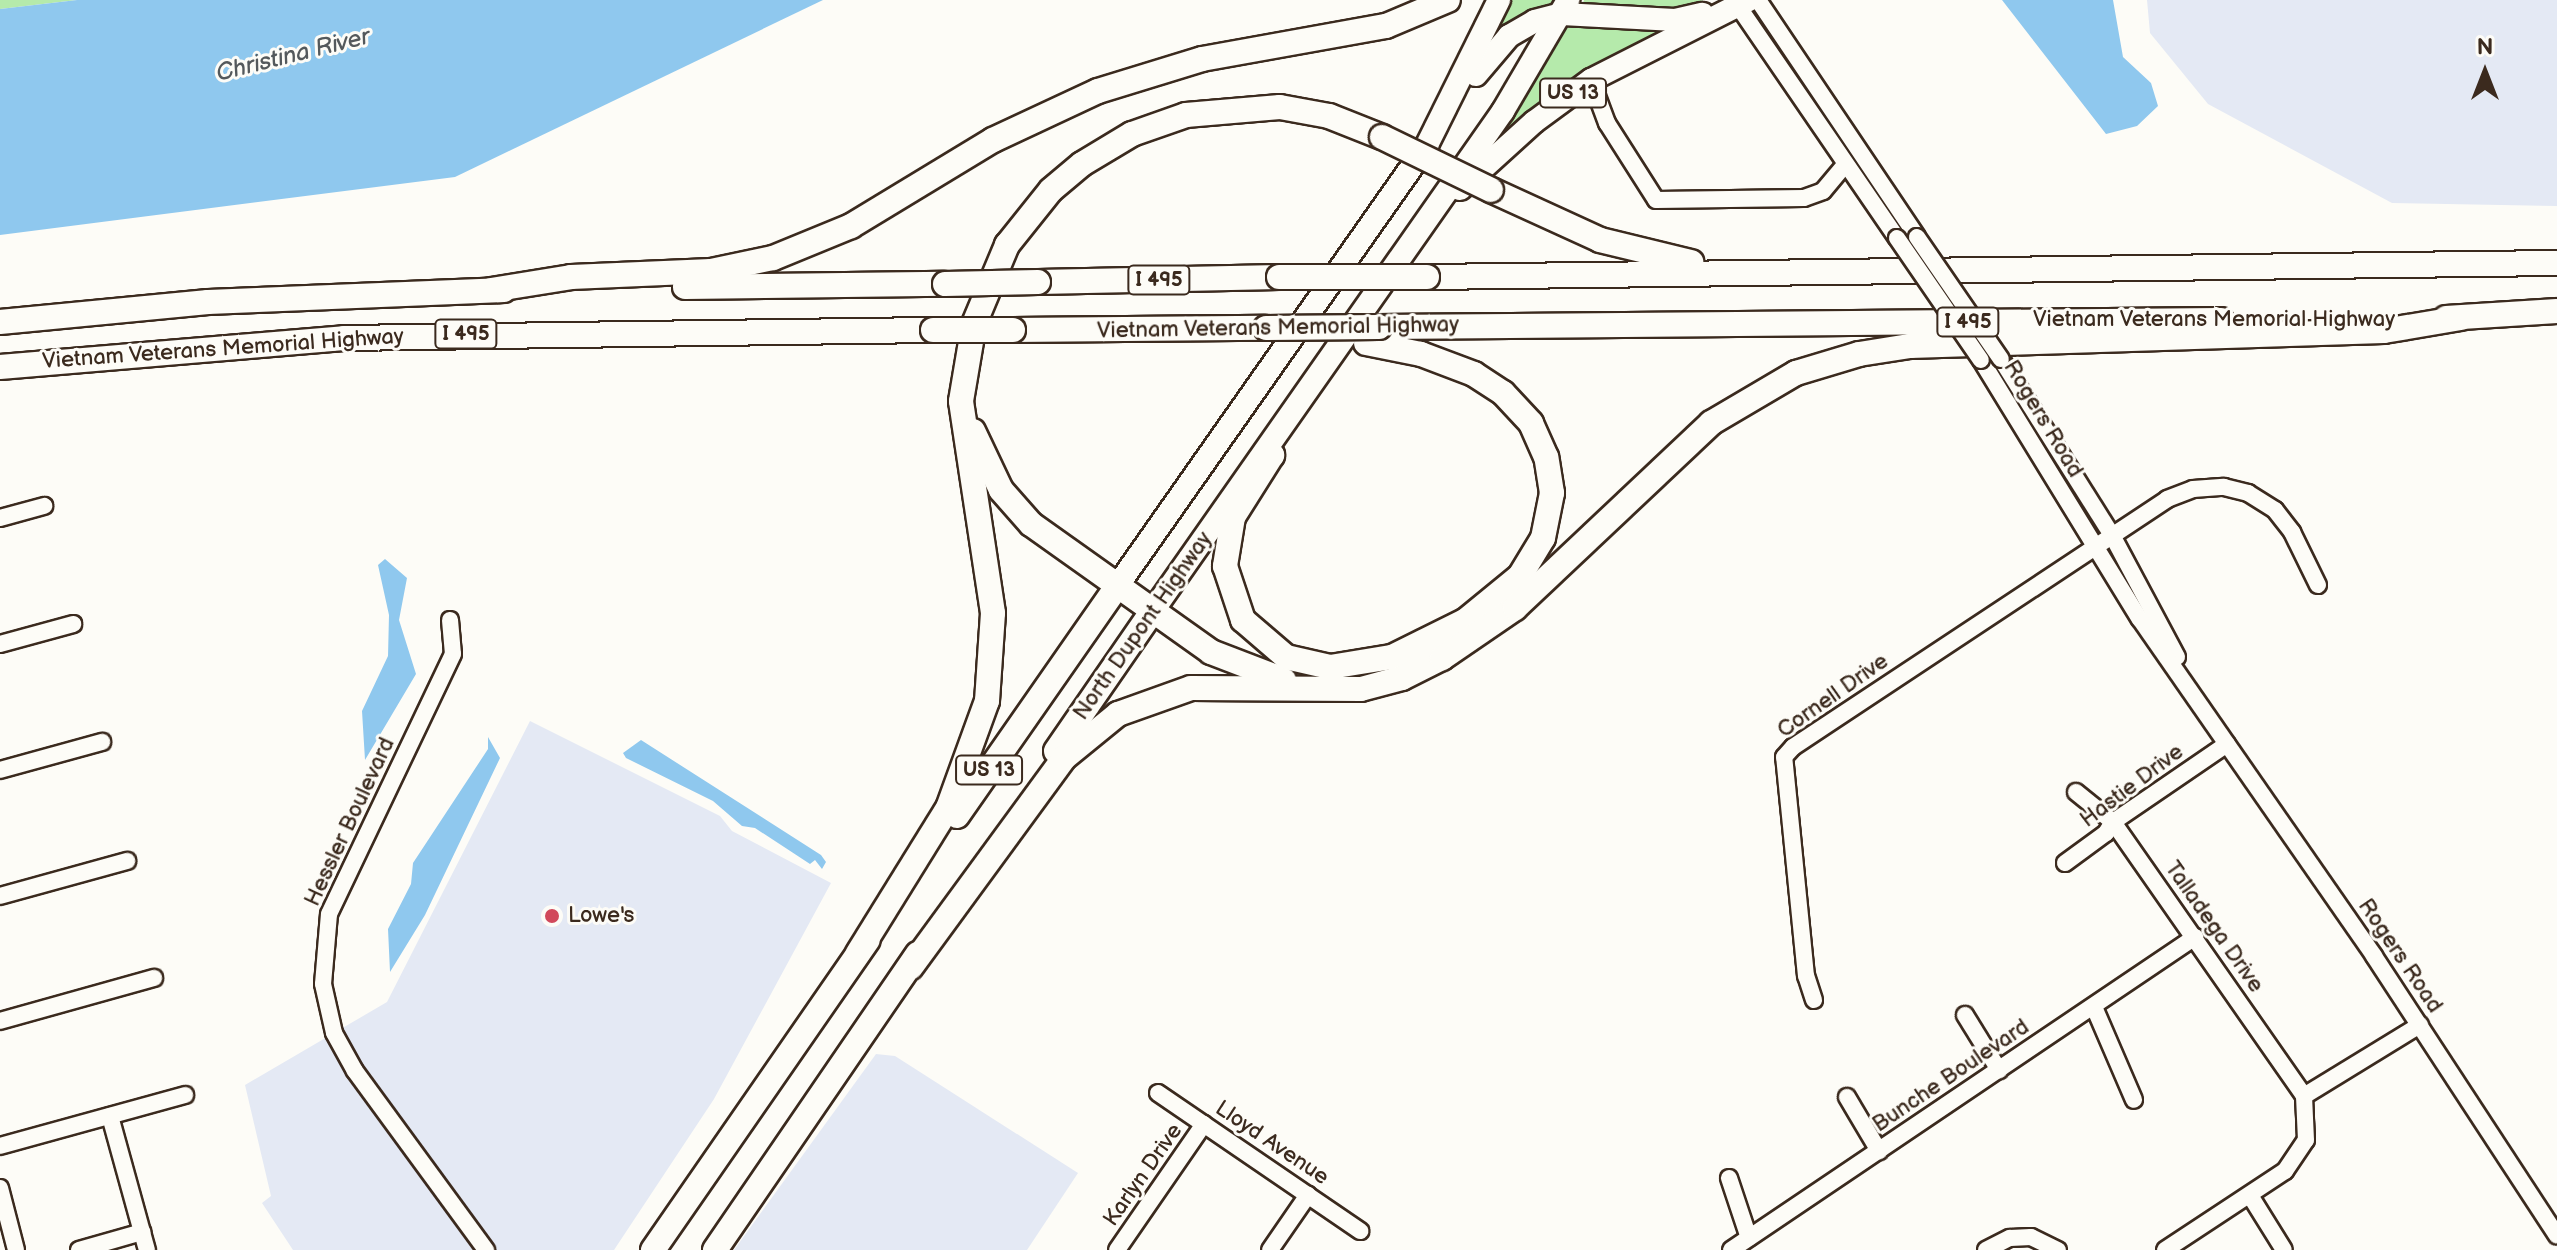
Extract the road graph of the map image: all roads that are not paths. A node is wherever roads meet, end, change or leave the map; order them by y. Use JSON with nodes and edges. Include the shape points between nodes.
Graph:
{"nodes":[{"id":1,"x":1448,"y":0,"type":"edge"},
{"id":2,"x":1499,"y":0,"type":"edge"},
{"id":3,"x":1745,"y":2,"type":"edge"},
{"id":4,"x":1565,"y":7,"type":"edge"},
{"id":5,"x":1591,"y":80,"type":"junction"},
{"id":6,"x":1427,"y":145,"type":"junction"},
{"id":7,"x":1846,"y":164,"type":"junction"},
{"id":8,"x":1433,"y":214,"type":"junction"},
{"id":9,"x":2557,"y":263,"type":"edge"},
{"id":10,"x":1849,"y":270,"type":"junction"},
{"id":11,"x":491,"y":290,"type":"junction"},
{"id":12,"x":2557,"y":311,"type":"edge"},
{"id":13,"x":2461,"y":318,"type":"junction"},
{"id":14,"x":0,"y":322,"type":"edge"},
{"id":15,"x":1372,"y":335,"type":"junction"},
{"id":16,"x":965,"y":366,"type":"junction"},
{"id":17,"x":0,"y":367,"type":"edge"},
{"id":18,"x":1266,"y":452,"type":"junction"},
{"id":19,"x":44,"y":506,"type":"dead end"},
{"id":20,"x":0,"y":518,"type":"edge"},
{"id":21,"x":2113,"y":537,"type":"junction"},
{"id":22,"x":2096,"y":548,"type":"junction"},
{"id":23,"x":1118,"y":585,"type":"junction"},
{"id":24,"x":2318,"y":585,"type":"dead end"},
{"id":25,"x":1152,"y":612,"type":"junction"},
{"id":26,"x":450,"y":620,"type":"dead end"},
{"id":27,"x":73,"y":624,"type":"dead end"},
{"id":28,"x":0,"y":644,"type":"edge"},
{"id":29,"x":1413,"y":671,"type":"junction"},
{"id":30,"x":2201,"y":705,"type":"junction"},
{"id":31,"x":102,"y":742,"type":"dead end"},
{"id":32,"x":2227,"y":744,"type":"junction"},
{"id":33,"x":0,"y":770,"type":"edge"},
{"id":34,"x":2076,"y":792,"type":"dead end"},
{"id":35,"x":2113,"y":822,"type":"junction"},
{"id":36,"x":127,"y":861,"type":"dead end"},
{"id":37,"x":2065,"y":863,"type":"dead end"},
{"id":38,"x":0,"y":896,"type":"edge"},
{"id":39,"x":2195,"y":937,"type":"junction"},
{"id":40,"x":858,"y":953,"type":"junction"},
{"id":41,"x":911,"y":967,"type":"junction"},
{"id":42,"x":154,"y":978,"type":"dead end"},
{"id":43,"x":1814,"y":1000,"type":"dead end"},
{"id":44,"x":2094,"y":1007,"type":"junction"},
{"id":45,"x":1965,"y":1015,"type":"dead end"},
{"id":46,"x":0,"y":1021,"type":"edge"},
{"id":47,"x":2420,"y":1025,"type":"junction"},
{"id":48,"x":1999,"y":1070,"type":"junction"},
{"id":49,"x":1158,"y":1093,"type":"dead end"},
{"id":50,"x":185,"y":1095,"type":"dead end"},
{"id":51,"x":2304,"y":1096,"type":"junction"},
{"id":52,"x":1847,"y":1097,"type":"dead end"},
{"id":53,"x":2134,"y":1100,"type":"dead end"},
{"id":54,"x":110,"y":1116,"type":"junction"},
{"id":55,"x":1204,"y":1124,"type":"junction"},
{"id":56,"x":0,"y":1146,"type":"edge"},
{"id":57,"x":1879,"y":1151,"type":"junction"},
{"id":58,"x":1729,"y":1178,"type":"dead end"},
{"id":59,"x":0,"y":1188,"type":"edge"},
{"id":60,"x":1308,"y":1195,"type":"junction"},
{"id":61,"x":2251,"y":1197,"type":"junction"},
{"id":62,"x":1360,"y":1231,"type":"dead end"},
{"id":63,"x":142,"y":1232,"type":"junction"},
{"id":64,"x":2557,"y":1236,"type":"edge"},
{"id":65,"x":1749,"y":1238,"type":"junction"},
{"id":66,"x":488,"y":1248,"type":"edge"},
{"id":67,"x":16,"y":1250,"type":"edge"},
{"id":68,"x":79,"y":1250,"type":"edge"},
{"id":69,"x":147,"y":1250,"type":"edge"},
{"id":70,"x":653,"y":1250,"type":"edge"},
{"id":71,"x":715,"y":1250,"type":"edge"},
{"id":72,"x":1117,"y":1250,"type":"edge"},
{"id":73,"x":1270,"y":1250,"type":"edge"},
{"id":74,"x":1731,"y":1250,"type":"edge"},
{"id":75,"x":1986,"y":1250,"type":"edge"},
{"id":76,"x":2058,"y":1250,"type":"edge"},
{"id":77,"x":2165,"y":1250,"type":"edge"},
{"id":78,"x":2284,"y":1250,"type":"edge"}],
"edges":[{"from":1,"to":11,"type":"highway","via":[[1386,26],[1202,59],[1098,91],[993,140],[851,226],[773,258],[702,272],[571,277]]},
{"from":2,"to":6,"type":"main road","name":"North Dupont Highway"},
{"from":3,"to":4,"type":"main road","number":"US 13","via":[[1675,20]]},
{"from":3,"to":5,"type":"main road","number":"US 13"},
{"from":3,"to":7,"type":"street","name":"Rogers Road"},
{"from":3,"to":21,"type":"street","name":"Rogers Road","bridge":true,"via":[[2001,359]]},
{"from":4,"to":6,"type":"main road","number":"US 13","via":[[1509,36]]},
{"from":4,"to":8,"type":"main road","name":"North Dupont Highway"},
{"from":5,"to":7,"type":"street","via":[[1607,123],[1656,200],[1804,198],[1823,191]]},
{"from":5,"to":8,"type":"main road","number":"US 13","via":[[1534,122]]},
{"from":6,"to":23,"type":"main road","name":"North Dupont Highway","number":"US 13"},
{"from":7,"to":22,"type":"street","name":"Rogers Road","bridge":true,"via":[[1981,360]]},
{"from":8,"to":18,"type":"main road","name":"North Dupont Highway","number":"US 13"},
{"from":9,"to":10,"type":"highway","name":"Vietnam Veterans Memorial Highway","number":"I 495"},
{"from":10,"to":11,"type":"highway","name":"Vietnam Veterans Memorial Highway","number":"I 495","bridge":true},
{"from":10,"to":16,"type":"highway","bridge":true,"via":[[1657,258],[1580,232],[1382,137],[1317,113],[1257,106],[1186,115],[1119,141],[1060,181],[1007,245],[978,310]]},
{"from":11,"to":14,"type":"highway","name":"Vietnam Veterans Memorial Highway","number":"I 495","via":[[237,300]]},
{"from":12,"to":13,"type":"highway","name":"Vietnam Veterans Memorial Highway","number":"I 495"},
{"from":13,"to":15,"type":"highway","name":"Vietnam Veterans Memorial Highway","number":"I 495"},
{"from":13,"to":29,"type":"highway","via":[[2384,331],[1920,345],[1825,363],[1781,380],[1724,413],[1508,613]]},
{"from":15,"to":17,"type":"highway","name":"Vietnam Veterans Memorial Highway","number":"I 495","bridge":true,"via":[[1266,328],[358,337]]},
{"from":15,"to":18,"type":"highway","via":[[1474,374],[1503,393],[1531,423],[1549,466],[1551,501],[1543,538],[1520,576],[1465,621],[1392,657],[1330,667],[1286,657],[1243,620],[1225,566],[1233,517],[1272,455]]},
{"from":16,"to":23,"type":"highway","via":[[973,433],[1001,490],[1031,524]]},
{"from":16,"to":40,"type":"highway","via":[[963,432],[993,613],[990,688],[978,736],[948,808]]},
{"from":18,"to":25,"type":"main road","name":"North Dupont Highway","number":"US 13"},
{"from":19,"to":20,"type":"street"},
{"from":21,"to":22,"type":"street","name":"Cornell Drive"},
{"from":21,"to":24,"type":"street","name":"Cornell Drive","via":[[2167,499],[2193,489],[2224,487],[2248,493],[2275,510]]},
{"from":21,"to":30,"type":"street","name":"Rogers Road"},
{"from":22,"to":30,"type":"street","name":"Rogers Road"},
{"from":22,"to":43,"type":"street","name":"Cornell Drive","via":[[1784,757],[1806,976]]},
{"from":23,"to":25,"type":"highway"},
{"from":23,"to":40,"type":"highway","name":"North Dupont Highway","number":"US 13"},
{"from":25,"to":29,"type":"highway","via":[[1220,657],[1275,678],[1340,684]]},
{"from":25,"to":41,"type":"highway","name":"North Dupont Highway","number":"US 13"},
{"from":26,"to":66,"type":"street","name":"Hessler Boulevard","via":[[453,654],[329,914],[323,984],[334,1033],[355,1071]]},
{"from":27,"to":28,"type":"street"},
{"from":29,"to":41,"type":"highway","via":[[1350,690],[1191,688],[1118,714],[1064,758]]},
{"from":30,"to":32,"type":"street","name":"Rogers Road"},
{"from":31,"to":33,"type":"street"},
{"from":32,"to":35,"type":"street","name":"Hastie Drive"},
{"from":32,"to":47,"type":"street","name":"Rogers Road"},
{"from":34,"to":35,"type":"street","name":"Talladega Drive"},
{"from":35,"to":37,"type":"street","name":"Hastie Drive"},
{"from":35,"to":39,"type":"street","name":"Talladega Drive"},
{"from":36,"to":38,"type":"street"},
{"from":39,"to":44,"type":"street","name":"Bunche Boulevard"},
{"from":39,"to":51,"type":"street","name":"Talladega Drive"},
{"from":40,"to":70,"type":"highway","name":"North Dupont Highway","number":"US 13"},
{"from":41,"to":71,"type":"highway","name":"North Dupont Highway","number":"US 13"},
{"from":42,"to":46,"type":"street"},
{"from":44,"to":48,"type":"street","name":"Bunche Boulevard"},
{"from":44,"to":53,"type":"street"},
{"from":45,"to":48,"type":"street"},
{"from":47,"to":51,"type":"street"},
{"from":47,"to":64,"type":"street","name":"Rogers Road"},
{"from":48,"to":57,"type":"street","name":"Bunche Boulevard"},
{"from":49,"to":55,"type":"street","name":"Lloyd Avenue"},
{"from":50,"to":54,"type":"street"},
{"from":51,"to":61,"type":"street","via":[[2307,1116],[2301,1149],[2285,1171]]},
{"from":52,"to":57,"type":"street"},
{"from":54,"to":56,"type":"street"},
{"from":54,"to":63,"type":"street"},
{"from":55,"to":60,"type":"street","name":"Lloyd Avenue"},
{"from":55,"to":72,"type":"street","name":"Karlyn Drive"},
{"from":57,"to":65,"type":"street","name":"Bunche Boulevard"},
{"from":58,"to":65,"type":"street"},
{"from":59,"to":67,"type":"street"},
{"from":60,"to":62,"type":"street","name":"Lloyd Avenue"},
{"from":60,"to":73,"type":"street"},
{"from":61,"to":77,"type":"street"},
{"from":61,"to":78,"type":"street"},
{"from":63,"to":68,"type":"street"},
{"from":63,"to":69,"type":"street"},
{"from":65,"to":74,"type":"street","name":"Bunche Boulevard"},
{"from":75,"to":76,"type":"street","via":[[2010,1238],[2031,1237]]}]}
